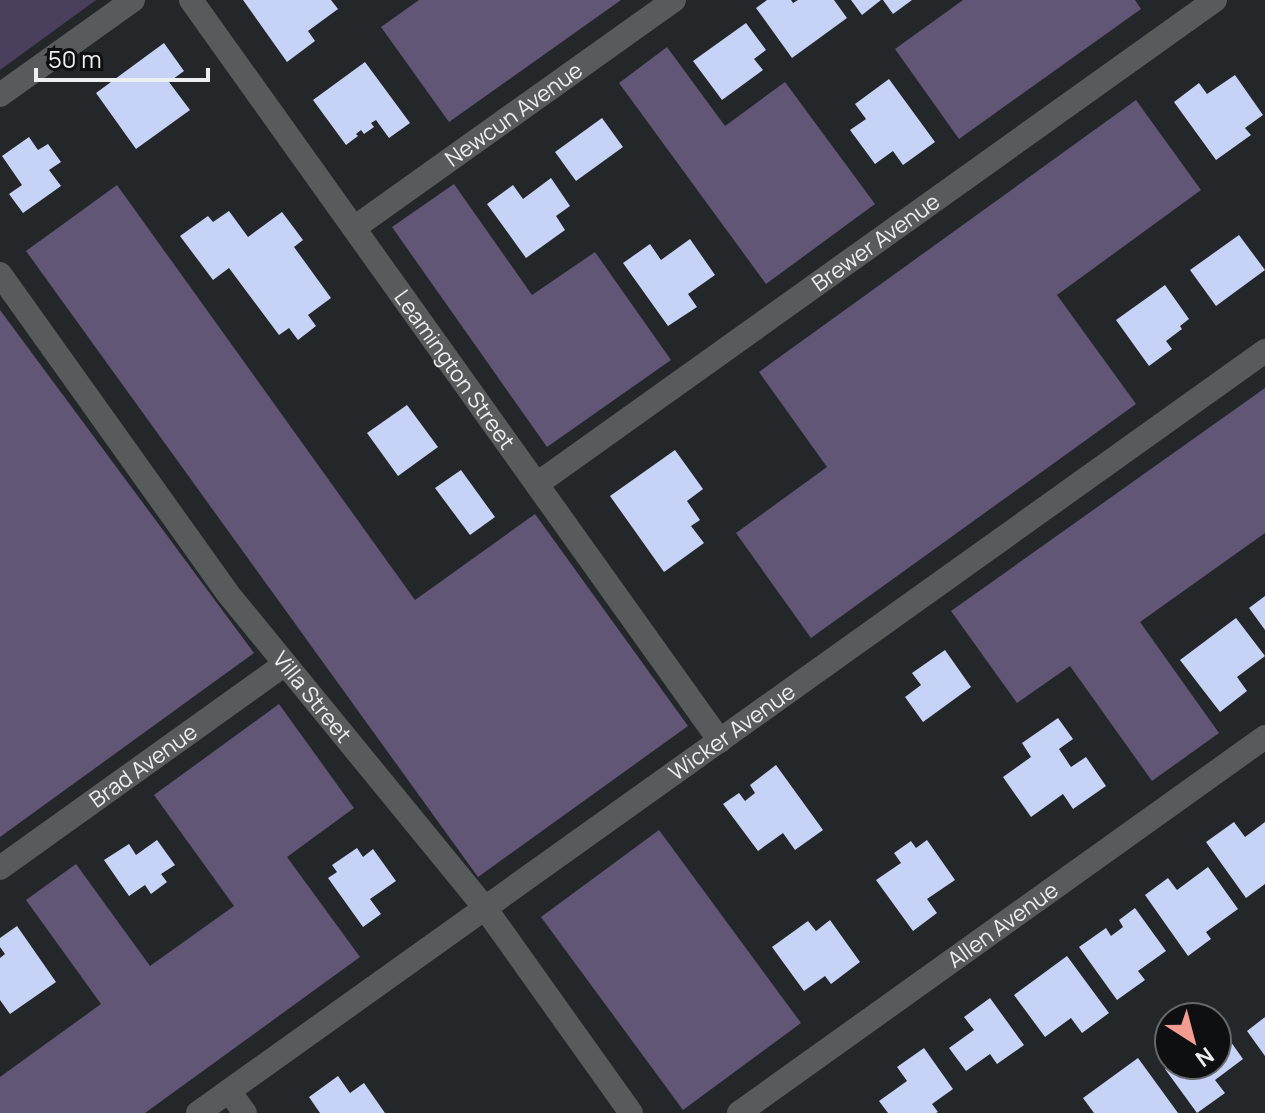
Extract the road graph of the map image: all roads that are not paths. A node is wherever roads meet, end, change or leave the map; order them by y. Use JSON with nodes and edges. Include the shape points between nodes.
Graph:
{"nodes":[{"id":1,"x":133,"y":0,"type":"edge"},
{"id":2,"x":191,"y":0,"type":"edge"},
{"id":3,"x":674,"y":0,"type":"edge"},
{"id":4,"x":1215,"y":0,"type":"edge"},
{"id":5,"x":0,"y":95,"type":"edge"},
{"id":6,"x":354,"y":228,"type":"junction"},
{"id":7,"x":0,"y":274,"type":"edge"},
{"id":8,"x":1265,"y":351,"type":"edge"},
{"id":9,"x":537,"y":484,"type":"junction"},
{"id":10,"x":285,"y":664,"type":"junction"},
{"id":11,"x":1265,"y":737,"type":"edge"},
{"id":12,"x":720,"y":741,"type":"junction"},
{"id":13,"x":0,"y":868,"type":"edge"},
{"id":14,"x":485,"y":908,"type":"junction"},
{"id":15,"x":229,"y":1091,"type":"junction"},
{"id":16,"x":198,"y":1113,"type":"edge"},
{"id":17,"x":245,"y":1113,"type":"edge"},
{"id":18,"x":631,"y":1113,"type":"edge"},
{"id":19,"x":739,"y":1113,"type":"edge"}],
"edges":[{"from":1,"to":5,"type":"street"},
{"from":2,"to":6,"type":"street","name":"Leamington Street"},
{"from":3,"to":6,"type":"street","name":"Newcun Avenue"},
{"from":4,"to":9,"type":"street","name":"Brewer Avenue"},
{"from":6,"to":9,"type":"street","name":"Leamington Street"},
{"from":7,"to":10,"type":"street","name":"Villa Street","via":[[229,595]]},
{"from":8,"to":12,"type":"street","name":"Wicker Avenue"},
{"from":9,"to":12,"type":"street","name":"Leamington Street"},
{"from":10,"to":13,"type":"street","name":"Brad Avenue"},
{"from":10,"to":14,"type":"street","name":"Villa Street"},
{"from":11,"to":19,"type":"street","name":"Allen Avenue"},
{"from":12,"to":14,"type":"street","name":"Wicker Avenue"},
{"from":14,"to":15,"type":"street","name":"Wicker Avenue"},
{"from":14,"to":18,"type":"street","name":"Villa Street"},
{"from":15,"to":16,"type":"street","name":"Wicker Avenue"},
{"from":15,"to":17,"type":"street"}]}
